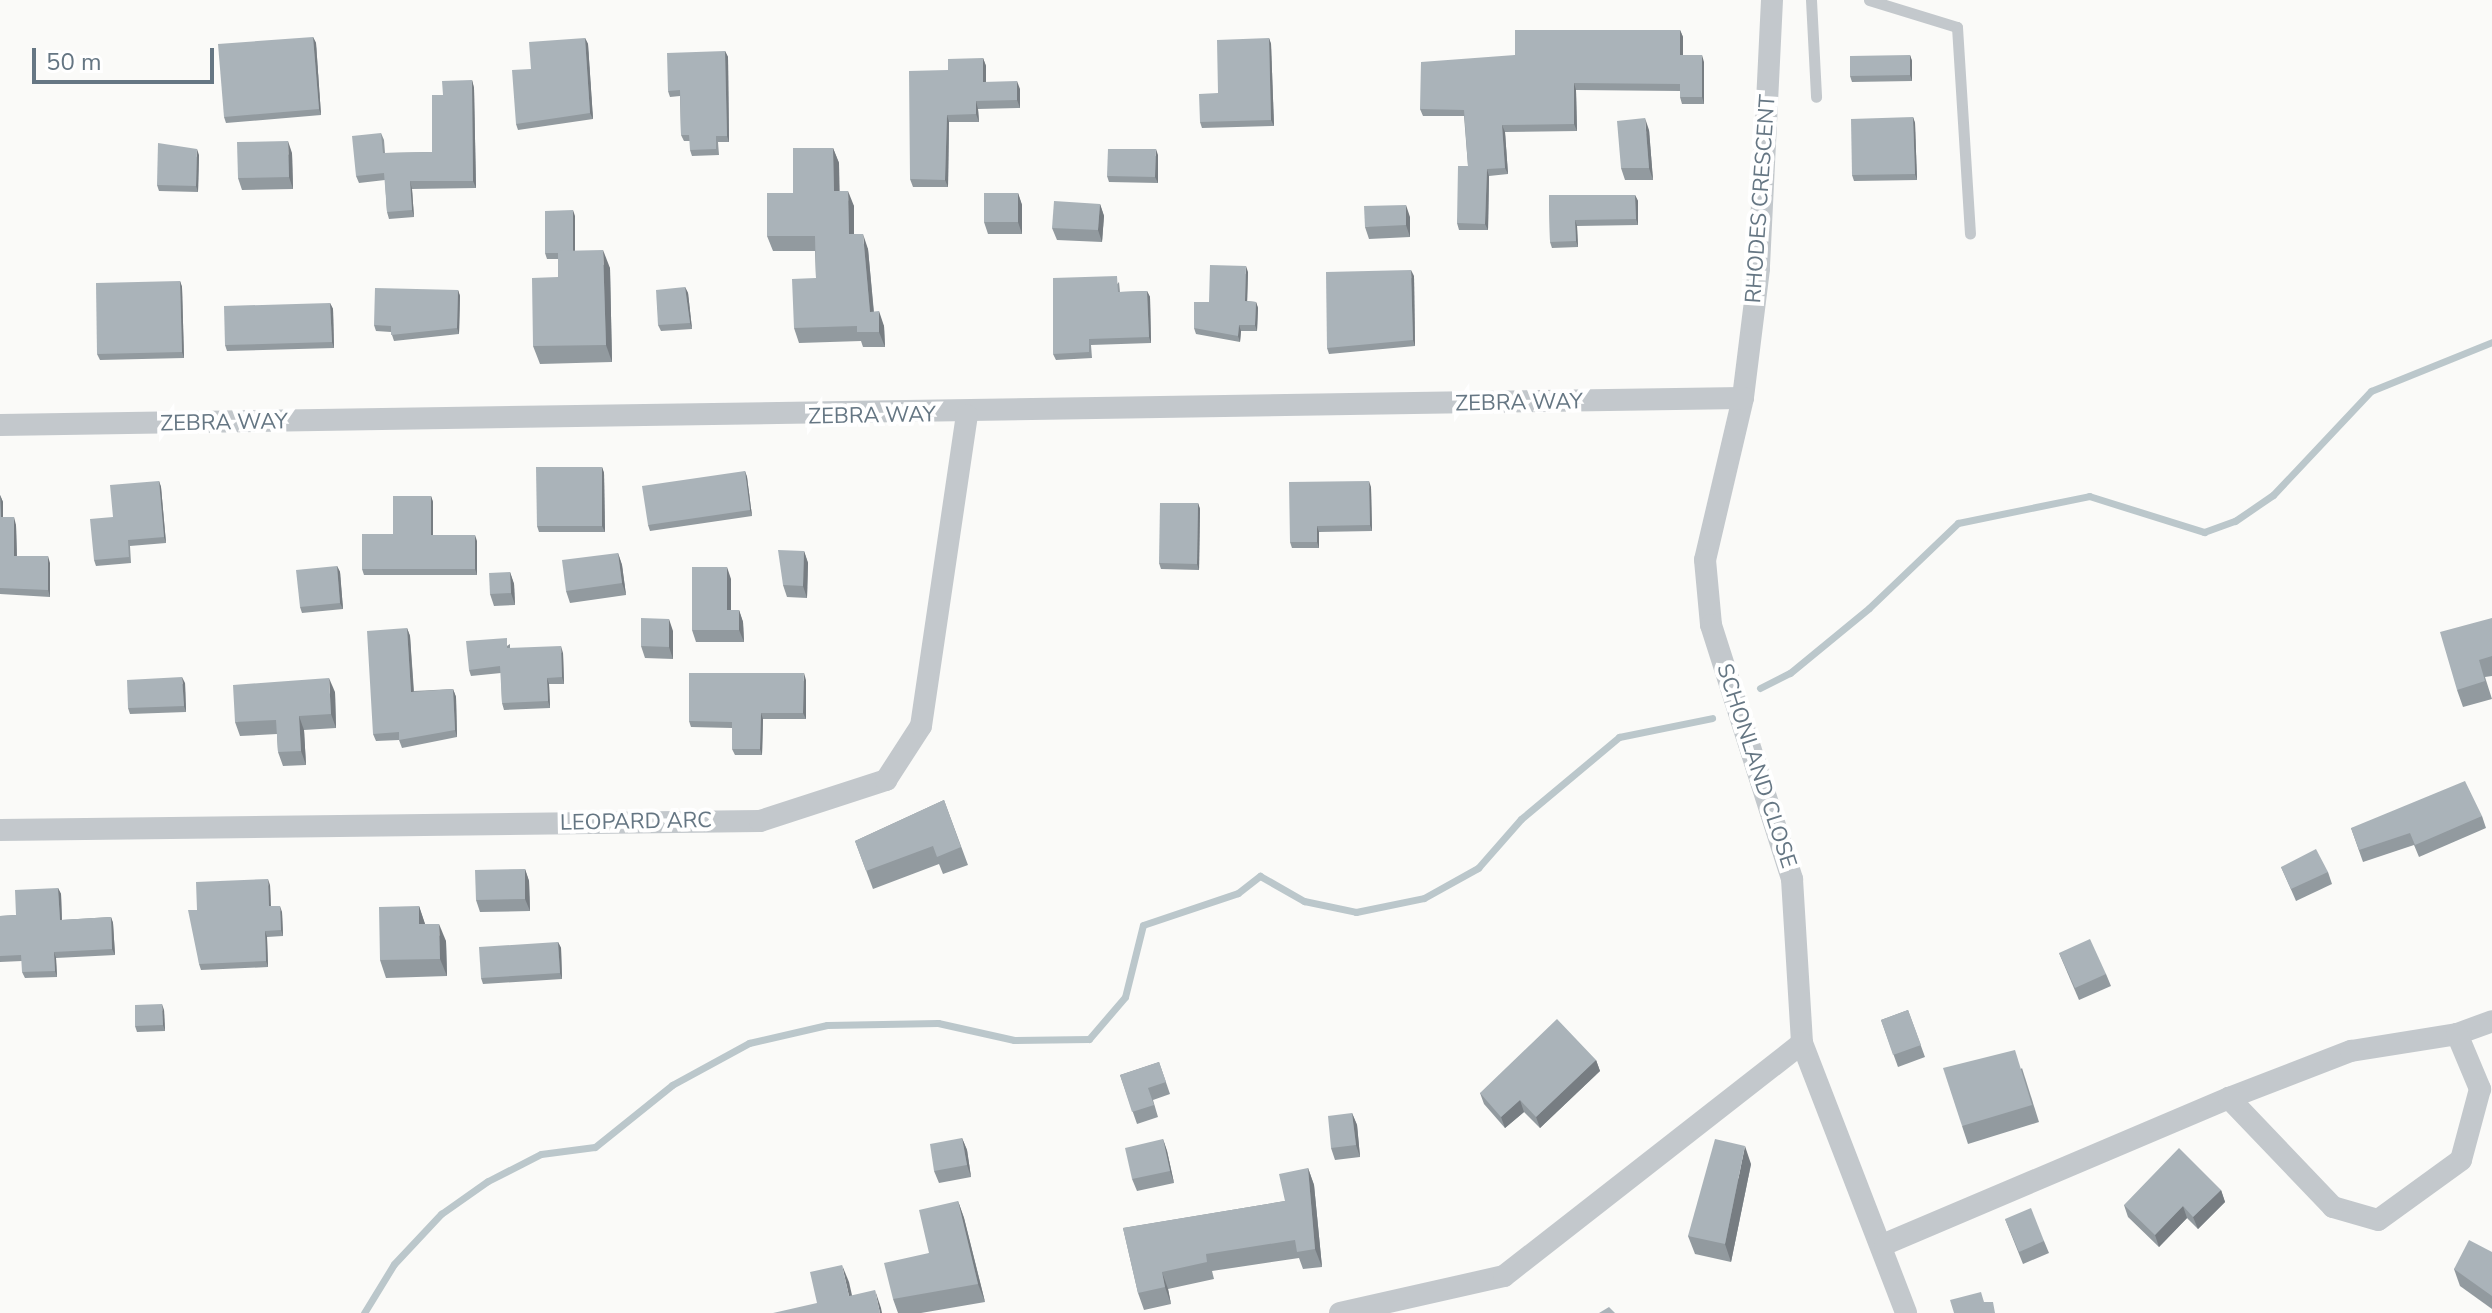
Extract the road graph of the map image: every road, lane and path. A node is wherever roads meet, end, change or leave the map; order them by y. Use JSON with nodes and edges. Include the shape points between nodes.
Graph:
{"nodes":[{"id":1,"x":1772,"y":0,"type":"edge"},
{"id":2,"x":1811,"y":0,"type":"edge"},
{"id":3,"x":1869,"y":0,"type":"edge"},
{"id":4,"x":1816,"y":97,"type":"dead end"},
{"id":5,"x":1970,"y":234,"type":"dead end"},
{"id":6,"x":1743,"y":398,"type":"junction"},
{"id":7,"x":967,"y":415,"type":"junction"},
{"id":8,"x":0,"y":425,"type":"edge"},
{"id":9,"x":0,"y":830,"type":"edge"},
{"id":10,"x":2492,"y":1021,"type":"edge"},
{"id":11,"x":2457,"y":1034,"type":"junction"},
{"id":12,"x":1802,"y":1043,"type":"junction"},
{"id":13,"x":2229,"y":1098,"type":"junction"},
{"id":14,"x":1885,"y":1244,"type":"junction"},
{"id":15,"x":1340,"y":1313,"type":"edge"},
{"id":16,"x":1906,"y":1313,"type":"edge"}],
"edges":[{"from":1,"to":6,"type":"street","name":"RHODES CRESCENT","via":[[1759,269]]},
{"from":2,"to":4,"type":"lane"},
{"from":3,"to":5,"type":"lane","via":[[1957,27]]},
{"from":6,"to":7,"type":"street","name":"ZEBRA WAY"},
{"from":6,"to":12,"type":"street","name":"SCHONLAND CLOSE","via":[[1705,560],[1710,612],[1792,879]]},
{"from":7,"to":8,"type":"street","name":"ZEBRA WAY"},
{"from":7,"to":9,"type":"street","name":"LEOPARD ARC","via":[[921,726],[886,780],[760,821]]},
{"from":10,"to":11,"type":"street"},
{"from":11,"to":13,"type":"street","via":[[2351,1051]]},
{"from":11,"to":13,"type":"street","via":[[2480,1089],[2461,1160],[2378,1220],[2333,1207]]},
{"from":12,"to":14,"type":"street","name":"SCHONLAND CLOSE"},
{"from":12,"to":15,"type":"street","via":[[1504,1276]]},
{"from":13,"to":14,"type":"street"},
{"from":14,"to":16,"type":"street","name":"SCHONLAND CLOSE"}]}
